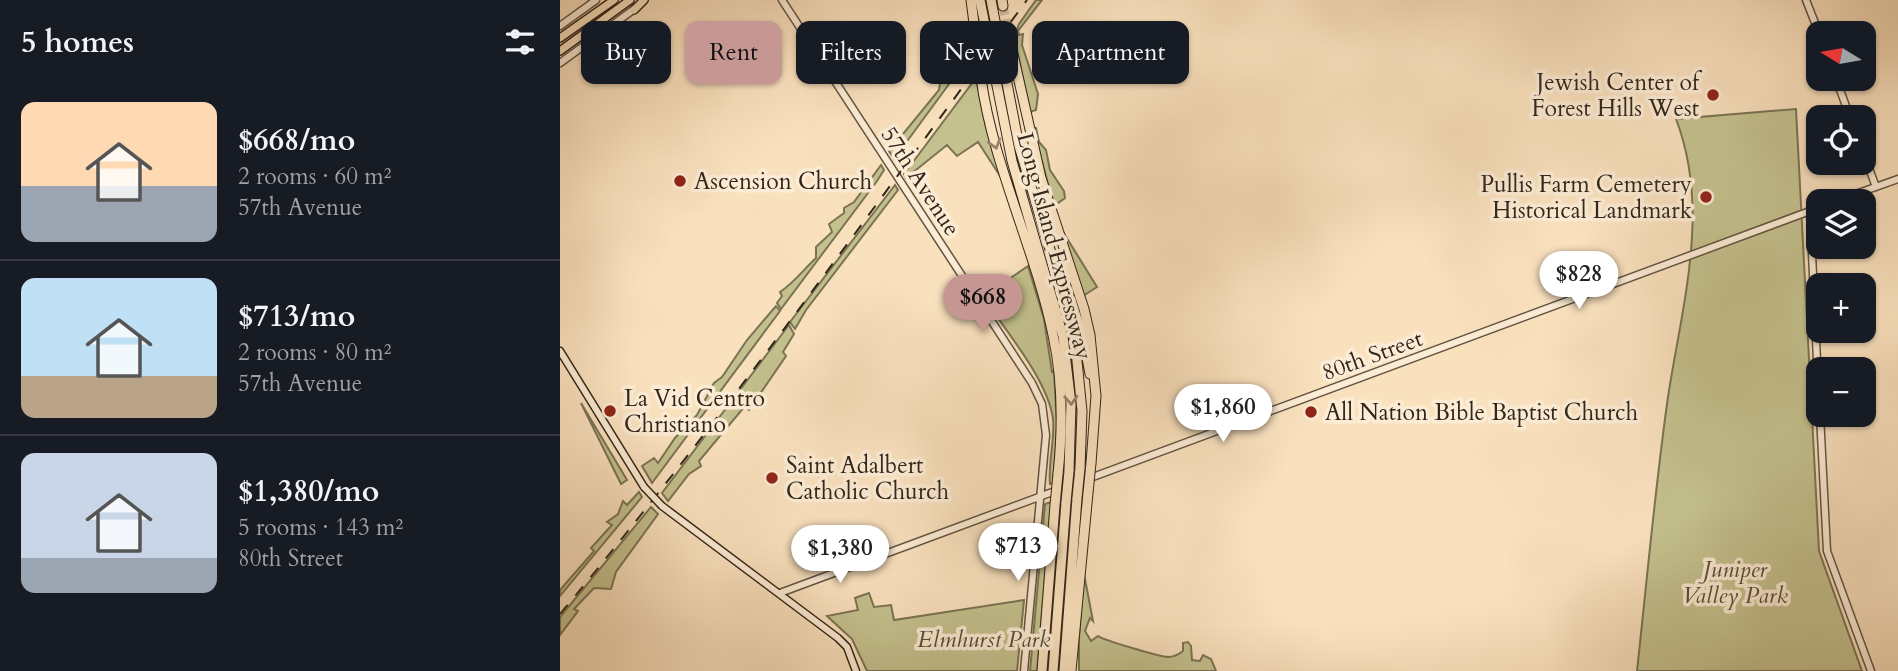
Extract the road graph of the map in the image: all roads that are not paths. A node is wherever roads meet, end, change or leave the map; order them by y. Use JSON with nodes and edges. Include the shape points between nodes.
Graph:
{"nodes":[{"id":1,"x":596,"y":0,"type":"edge"},
{"id":2,"x":614,"y":0,"type":"edge"},
{"id":3,"x":630,"y":0,"type":"edge"},
{"id":4,"x":645,"y":0,"type":"edge"},
{"id":5,"x":782,"y":0,"type":"edge"},
{"id":6,"x":971,"y":0,"type":"edge"},
{"id":7,"x":980,"y":0,"type":"edge"},
{"id":8,"x":991,"y":0,"type":"edge"},
{"id":9,"x":1806,"y":0,"type":"edge"},
{"id":10,"x":634,"y":10,"type":"joint"},
{"id":11,"x":974,"y":21,"type":"edge"},
{"id":12,"x":1814,"y":21,"type":"edge"},
{"id":13,"x":560,"y":26,"type":"edge"},
{"id":14,"x":560,"y":38,"type":"edge"},
{"id":15,"x":560,"y":51,"type":"edge"},
{"id":16,"x":560,"y":64,"type":"edge"},
{"id":17,"x":1018,"y":80,"type":"edge"},
{"id":18,"x":982,"y":84,"type":"tunnel mouth"},
{"id":19,"x":1872,"y":175,"type":"edge"},
{"id":20,"x":1898,"y":179,"type":"edge"},
{"id":21,"x":1876,"y":187,"type":"junction"},
{"id":22,"x":1870,"y":189,"type":"edge"},
{"id":23,"x":1806,"y":212,"type":"edge"},
{"id":24,"x":1052,"y":256,"type":"junction"},
{"id":25,"x":1812,"y":259,"type":"edge"},
{"id":26,"x":560,"y":351,"type":"edge"},
{"id":27,"x":1817,"y":357,"type":"edge"},
{"id":28,"x":1095,"y":418,"type":"junction"},
{"id":29,"x":1821,"y":427,"type":"edge"},
{"id":30,"x":1040,"y":497,"type":"junction"},
{"id":31,"x":780,"y":593,"type":"junction"},
{"id":32,"x":856,"y":671,"type":"edge"},
{"id":33,"x":1024,"y":671,"type":"edge"},
{"id":34,"x":1042,"y":671,"type":"edge"},
{"id":35,"x":1053,"y":671,"type":"edge"},
{"id":36,"x":1063,"y":671,"type":"edge"},
{"id":37,"x":1074,"y":671,"type":"edge"},
{"id":38,"x":1871,"y":671,"type":"edge"}],
"edges":[{"from":1,"to":13,"type":"street"},
{"from":2,"to":14,"type":"main road"},
{"from":3,"to":15,"type":"main road"},
{"from":4,"to":10,"type":"main road"},
{"from":5,"to":30,"type":"street","name":"57th Avenue","via":[[1037,393],[1046,427]]},
{"from":6,"to":11,"type":"highway"},
{"from":7,"to":35,"type":"highway","name":"Long Island Expressway","one_way":true,"bridge":true,"via":[[1012,161],[1063,336],[1071,404]]},
{"from":8,"to":24,"type":"highway","name":"Long Island Expressway","via":[[1020,146]]},
{"from":9,"to":12,"type":"street"},
{"from":10,"to":16,"type":"street"},
{"from":17,"to":28,"type":"highway","via":[[1046,196],[1088,326],[1095,370]]},
{"from":18,"to":34,"type":"highway","one_way":true,"bridge":true,"via":[[992,133],[1047,311],[1062,408]]},
{"from":19,"to":21,"type":"street"},
{"from":20,"to":21,"type":"street"},
{"from":21,"to":22,"type":"street"},
{"from":23,"to":30,"type":"street","name":"80th Street"},
{"from":24,"to":28,"type":"highway","via":[[1082,335]]},
{"from":24,"to":36,"type":"highway","name":"Long Island Expressway","bridge":true,"via":[[1078,358],[1082,411]]},
{"from":25,"to":27,"type":"street"},
{"from":26,"to":31,"type":"street","bridge":true,"via":[[644,487],[700,537]]},
{"from":28,"to":37,"type":"highway","bridge":true},
{"from":29,"to":38,"type":"street","via":[[1828,551]]},
{"from":30,"to":31,"type":"street","name":"80th Street"},
{"from":30,"to":33,"type":"street","name":"57th Avenue"},
{"from":31,"to":32,"type":"street","via":[[843,643]]}]}
